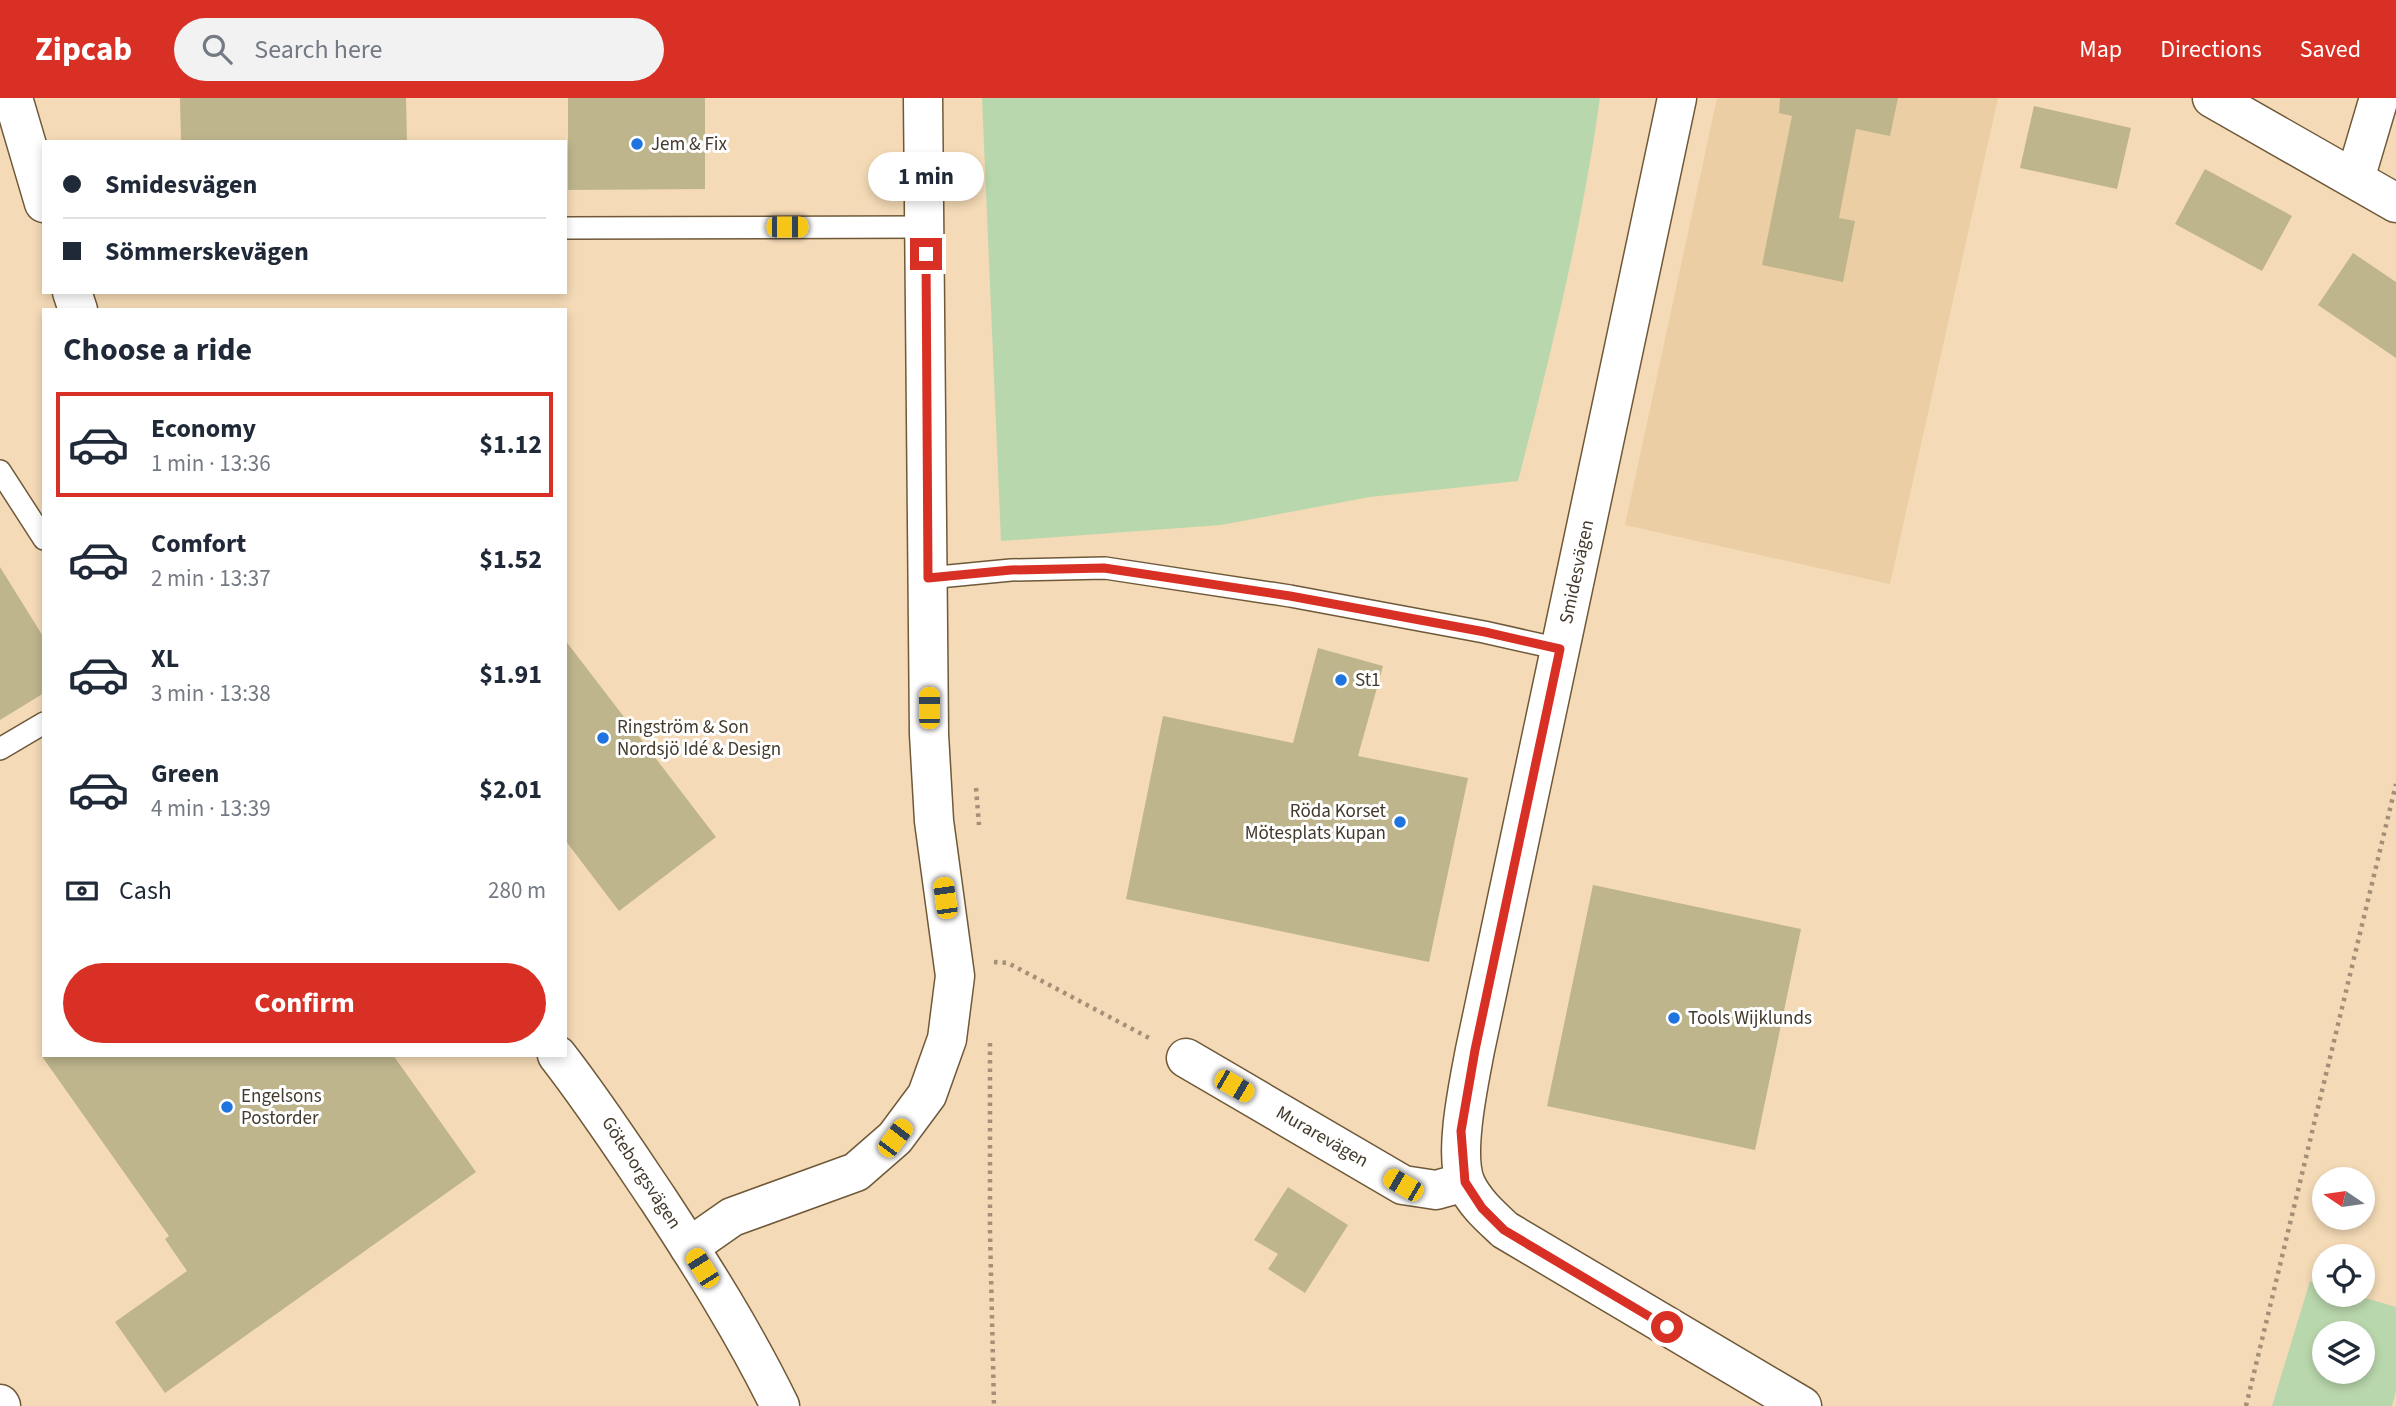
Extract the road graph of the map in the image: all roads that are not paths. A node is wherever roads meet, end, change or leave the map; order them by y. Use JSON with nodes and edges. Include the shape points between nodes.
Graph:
{"nodes":[{"id":1,"x":13,"y":98,"type":"edge"},
{"id":2,"x":923,"y":98,"type":"edge"},
{"id":3,"x":1677,"y":98,"type":"edge"},
{"id":4,"x":2379,"y":98,"type":"edge"},
{"id":5,"x":2222,"y":100,"type":"edge"},
{"id":6,"x":2355,"y":179,"type":"junction"},
{"id":7,"x":42,"y":197,"type":"edge"},
{"id":8,"x":2396,"y":203,"type":"edge"},
{"id":9,"x":925,"y":227,"type":"junction"},
{"id":10,"x":567,"y":228,"type":"edge"},
{"id":11,"x":0,"y":471,"type":"edge"},
{"id":12,"x":42,"y":536,"type":"edge"},
{"id":13,"x":928,"y":578,"type":"junction"},
{"id":14,"x":1560,"y":649,"type":"junction"},
{"id":15,"x":42,"y":724,"type":"edge"},
{"id":16,"x":0,"y":749,"type":"edge"},
{"id":17,"x":559,"y":1057,"type":"edge"},
{"id":18,"x":1186,"y":1058,"type":"road end"},
{"id":19,"x":1465,"y":1182,"type":"junction"},
{"id":20,"x":689,"y":1247,"type":"junction"},
{"id":21,"x":780,"y":1406,"type":"edge"},
{"id":22,"x":1802,"y":1406,"type":"edge"}],
"edges":[{"from":1,"to":7,"type":"street"},
{"from":2,"to":9,"type":"street"},
{"from":3,"to":14,"type":"street","name":"Smidesvägen"},
{"from":4,"to":6,"type":"street"},
{"from":5,"to":6,"type":"street"},
{"from":6,"to":8,"type":"street"},
{"from":9,"to":10,"type":"lane"},
{"from":9,"to":13,"type":"street"},
{"from":11,"to":12,"type":"lane"},
{"from":13,"to":14,"type":"lane","via":[[1104,568],[1303,599]]},
{"from":13,"to":20,"type":"street","via":[[934,821],[956,976],[947,1039],[927,1095],[895,1138],[856,1172],[732,1217]]},
{"from":14,"to":19,"type":"street","name":"Smidesvägen","via":[[1472,1063],[1461,1131]]},
{"from":15,"to":16,"type":"lane"},
{"from":17,"to":20,"type":"street","name":"Göteborgsvägen","via":[[593,1100]]},
{"from":18,"to":19,"type":"street","name":"Murarevägen","via":[[1403,1185],[1436,1190]]},
{"from":19,"to":22,"type":"street","via":[[1504,1230]]},
{"from":20,"to":21,"type":"street","name":"Göteborgsvägen","via":[[753,1351]]}]}
